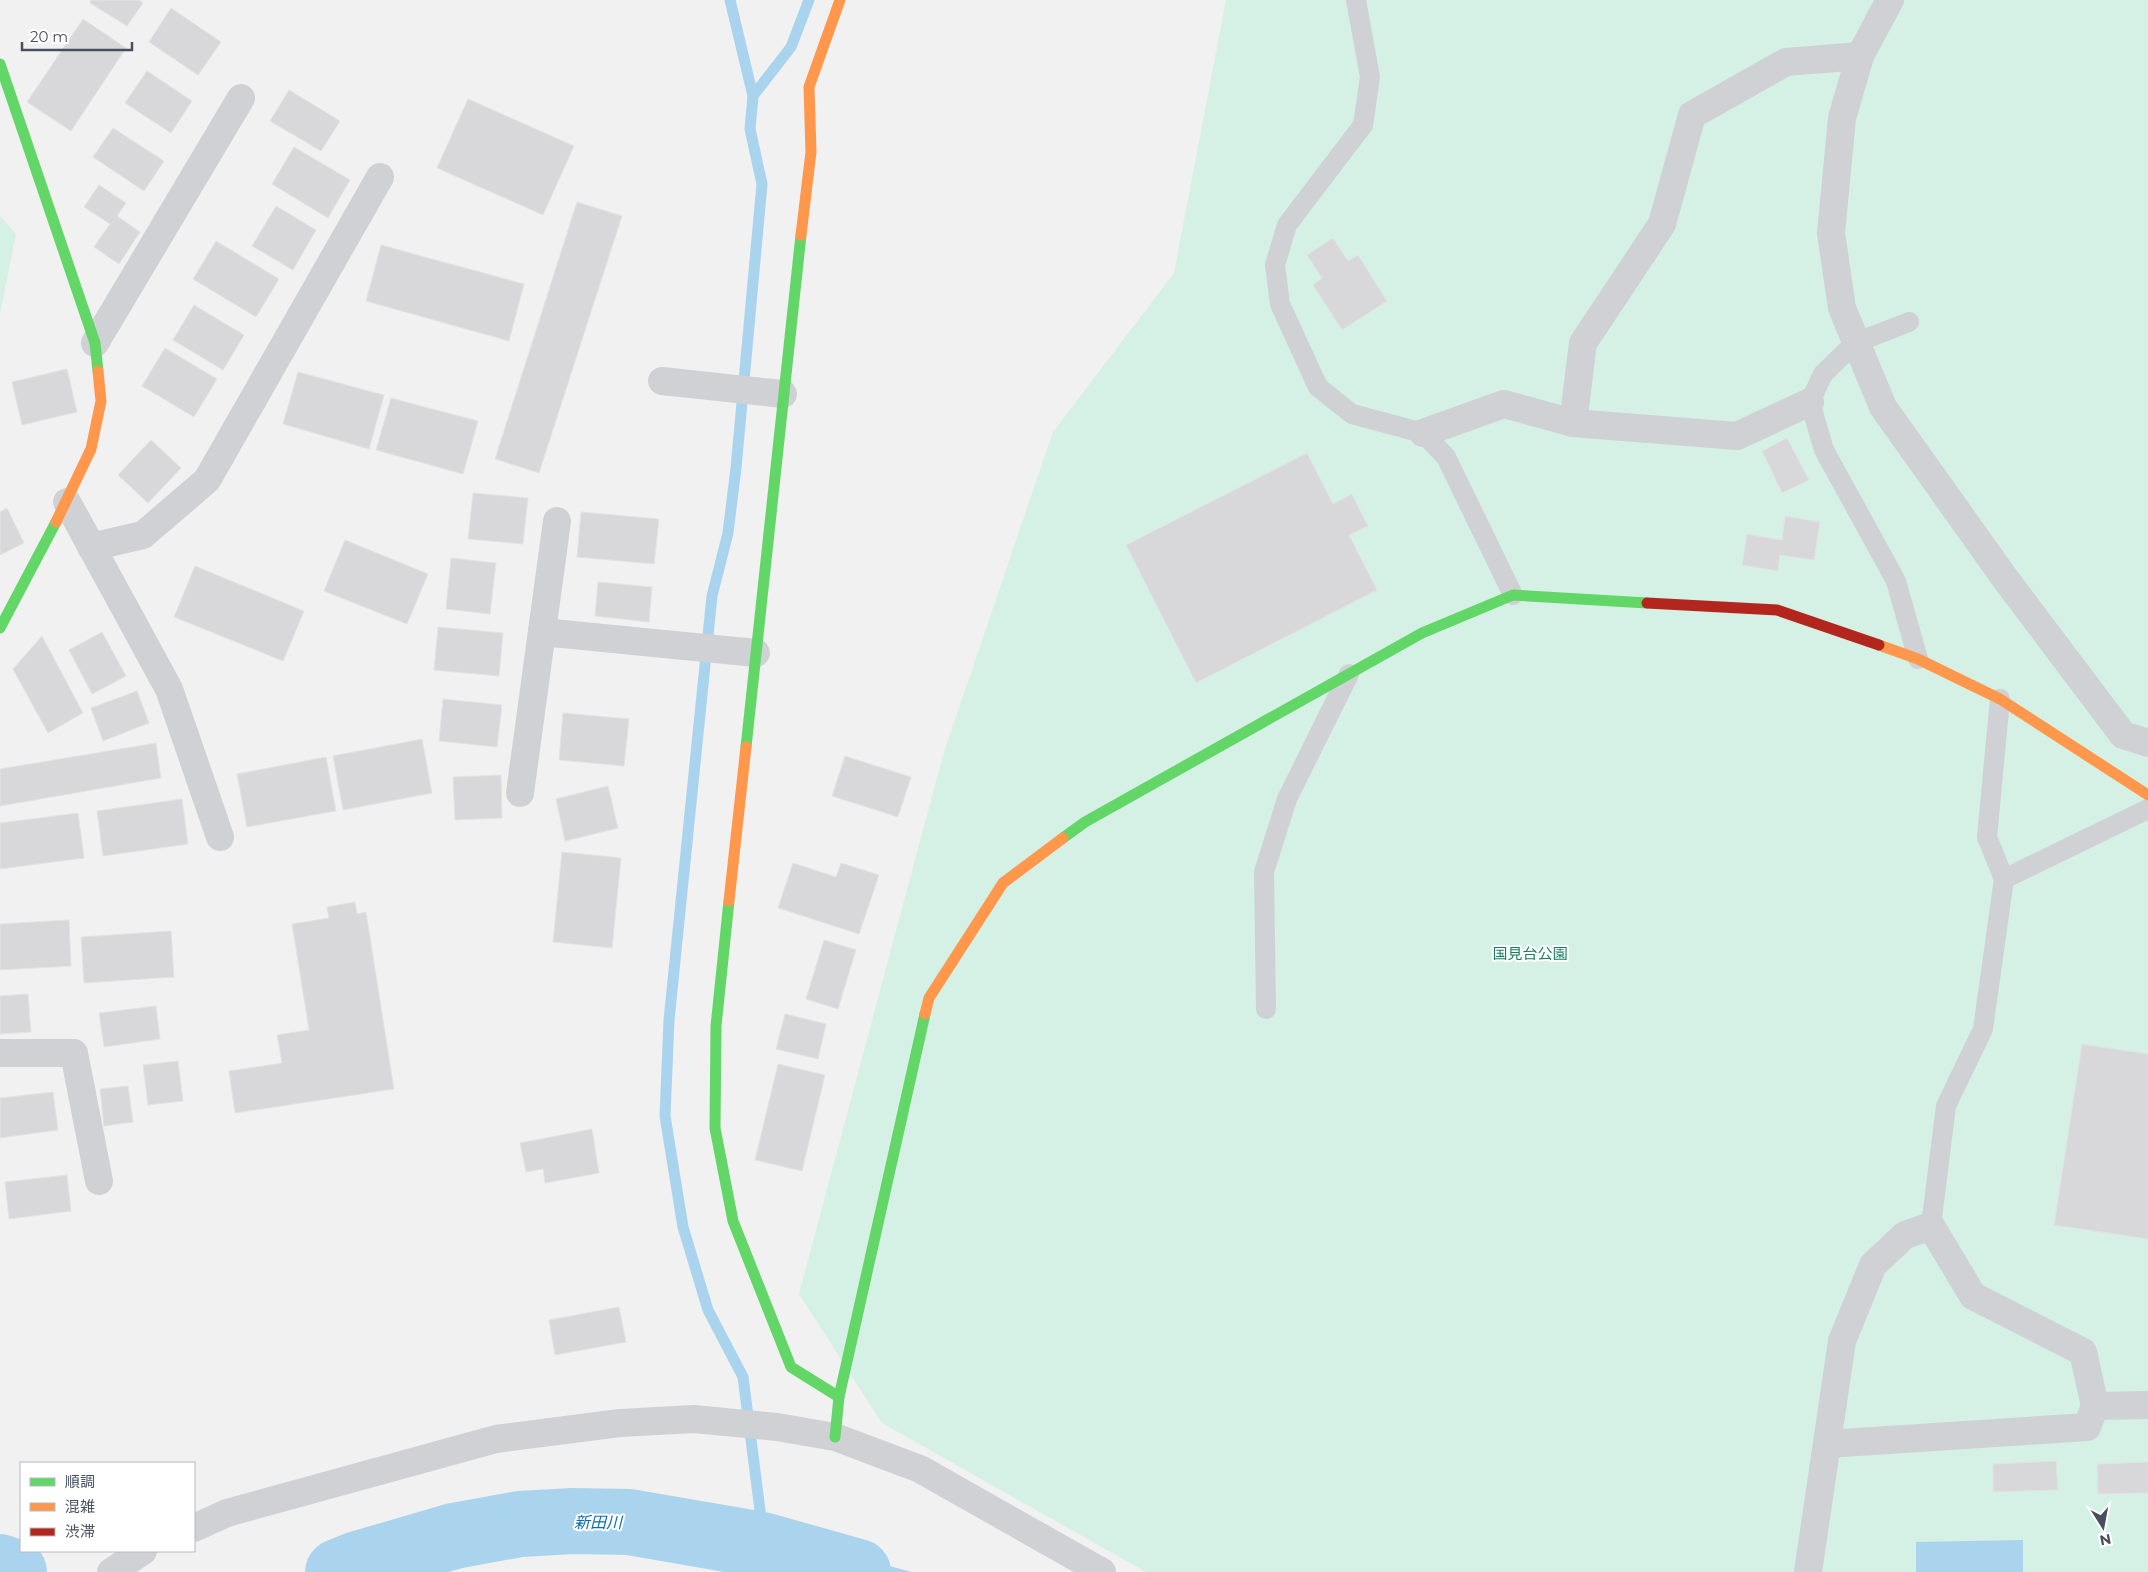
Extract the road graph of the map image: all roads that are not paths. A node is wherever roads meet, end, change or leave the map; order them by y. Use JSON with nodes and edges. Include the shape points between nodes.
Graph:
{"nodes":[{"id":1,"x":840,"y":0,"type":"edge"},
{"id":2,"x":1356,"y":0,"type":"edge"},
{"id":3,"x":1890,"y":0,"type":"edge"},
{"id":4,"x":1860,"y":56,"type":"junction"},
{"id":5,"x":0,"y":64,"type":"edge"},
{"id":6,"x":241,"y":98,"type":"dead end"},
{"id":7,"x":380,"y":177,"type":"dead end"},
{"id":8,"x":1909,"y":322,"type":"dead end"},
{"id":9,"x":95,"y":343,"type":"junction"},
{"id":10,"x":662,"y":380,"type":"dead end"},
{"id":11,"x":783,"y":394,"type":"junction"},
{"id":12,"x":1810,"y":402,"type":"junction"},
{"id":13,"x":1573,"y":422,"type":"junction"},
{"id":14,"x":1422,"y":433,"type":"junction"},
{"id":15,"x":67,"y":502,"type":"junction"},
{"id":16,"x":557,"y":521,"type":"dead end"},
{"id":17,"x":91,"y":547,"type":"junction"},
{"id":18,"x":1512,"y":595,"type":"junction"},
{"id":19,"x":0,"y":628,"type":"edge"},
{"id":20,"x":542,"y":632,"type":"junction"},
{"id":21,"x":756,"y":653,"type":"junction"},
{"id":22,"x":1918,"y":659,"type":"junction"},
{"id":23,"x":1349,"y":674,"type":"junction"},
{"id":24,"x":2000,"y":699,"type":"junction"},
{"id":25,"x":2136,"y":739,"type":"edge"},
{"id":26,"x":2104,"y":766,"type":"junction"},
{"id":27,"x":520,"y":793,"type":"dead end"},
{"id":28,"x":2148,"y":795,"type":"edge"},
{"id":29,"x":2148,"y":809,"type":"edge"},
{"id":30,"x":220,"y":837,"type":"dead end"},
{"id":31,"x":2004,"y":879,"type":"junction"},
{"id":32,"x":1266,"y":1009,"type":"dead end"},
{"id":33,"x":0,"y":1053,"type":"edge"},
{"id":34,"x":99,"y":1181,"type":"dead end"},
{"id":35,"x":1931,"y":1226,"type":"junction"},
{"id":36,"x":839,"y":1397,"type":"junction"},
{"id":37,"x":2148,"y":1404,"type":"edge"},
{"id":38,"x":2095,"y":1406,"type":"junction"},
{"id":39,"x":836,"y":1437,"type":"junction"},
{"id":40,"x":1827,"y":1444,"type":"junction"},
{"id":41,"x":195,"y":1528,"type":"edge"},
{"id":42,"x":141,"y":1552,"type":"edge"},
{"id":43,"x":111,"y":1572,"type":"edge"},
{"id":44,"x":1102,"y":1572,"type":"edge"},
{"id":45,"x":1808,"y":1572,"type":"edge"}],
"edges":[{"from":1,"to":11,"type":"street","via":[[809,87],[812,152]]},
{"from":2,"to":14,"type":"lane","via":[[1370,77],[1363,126],[1287,225],[1275,265],[1280,304],[1318,387],[1352,414]]},
{"from":3,"to":4,"type":"street"},
{"from":4,"to":13,"type":"street","via":[[1786,62],[1692,115],[1662,224],[1583,343]]},
{"from":4,"to":25,"type":"street","via":[[1842,118],[1831,233],[1842,308],[1883,407],[2004,576]]},
{"from":5,"to":9,"type":"street"},
{"from":6,"to":9,"type":"street"},
{"from":7,"to":17,"type":"street","via":[[207,480],[143,535]]},
{"from":8,"to":12,"type":"lane","via":[[1855,343],[1823,374]]},
{"from":9,"to":15,"type":"street","via":[[101,401],[91,449]]},
{"from":10,"to":11,"type":"street"},
{"from":11,"to":21,"type":"street"},
{"from":12,"to":13,"type":"street","via":[[1737,436]]},
{"from":12,"to":22,"type":"lane","via":[[1824,450],[1896,581]]},
{"from":13,"to":14,"type":"street","via":[[1504,404]]},
{"from":14,"to":18,"type":"lane","via":[[1446,457]]},
{"from":15,"to":17,"type":"street"},
{"from":15,"to":19,"type":"street"},
{"from":16,"to":20,"type":"street"},
{"from":17,"to":30,"type":"street","via":[[169,689]]},
{"from":18,"to":22,"type":"street","via":[[1778,610]]},
{"from":18,"to":23,"type":"street","via":[[1422,633]]},
{"from":20,"to":21,"type":"street"},
{"from":20,"to":27,"type":"street"},
{"from":21,"to":36,"type":"street","via":[[716,1026],[715,1128],[733,1221],[792,1367]]},
{"from":22,"to":24,"type":"street"},
{"from":23,"to":32,"type":"lane","via":[[1287,799],[1264,872]]},
{"from":23,"to":36,"type":"street","via":[[1086,822],[1003,883],[929,998]]},
{"from":24,"to":26,"type":"street"},
{"from":24,"to":31,"type":"lane","via":[[1988,838]]},
{"from":25,"to":26,"type":"street"},
{"from":26,"to":28,"type":"street"},
{"from":29,"to":31,"type":"lane"},
{"from":31,"to":35,"type":"lane","via":[[1983,1029],[1946,1106]]},
{"from":33,"to":34,"type":"street","via":[[74,1053]]},
{"from":35,"to":38,"type":"street","via":[[1973,1296],[2083,1352]]},
{"from":35,"to":40,"type":"street","via":[[1905,1235],[1873,1265],[1842,1341]]},
{"from":36,"to":39,"type":"street"},
{"from":37,"to":38,"type":"street"},
{"from":38,"to":40,"type":"street","via":[[2087,1427]]},
{"from":39,"to":41,"type":"street","via":[[777,1427],[694,1420],[620,1423],[496,1438],[227,1513]]},
{"from":39,"to":44,"type":"street","via":[[920,1469]]},
{"from":40,"to":45,"type":"street"},
{"from":42,"to":43,"type":"street"}]}
